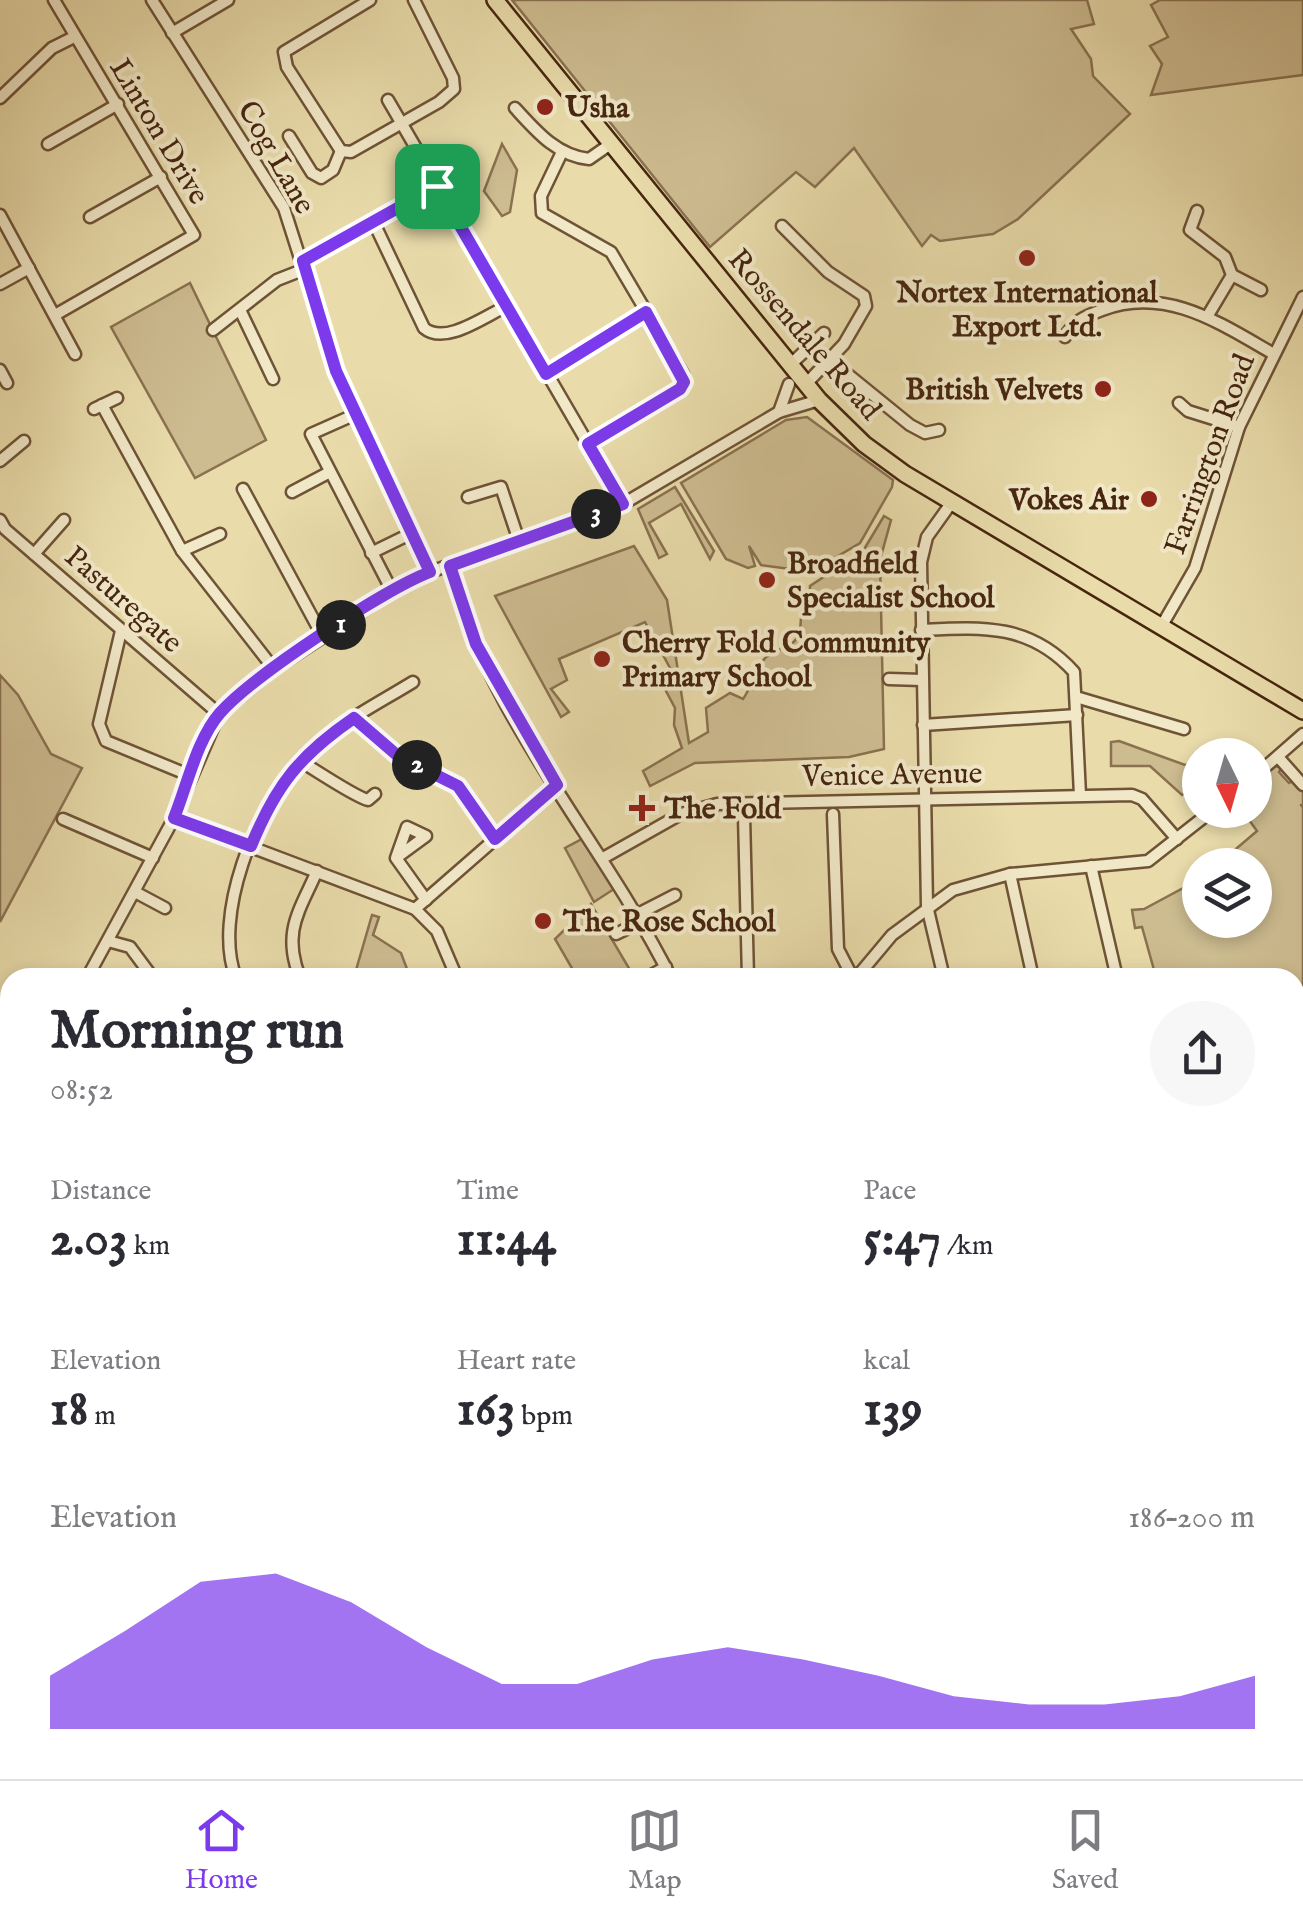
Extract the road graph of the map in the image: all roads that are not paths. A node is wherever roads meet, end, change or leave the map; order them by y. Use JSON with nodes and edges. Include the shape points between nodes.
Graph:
{"nodes":[{"id":1,"x":54,"y":0,"type":"edge"},
{"id":2,"x":152,"y":0,"type":"edge"},
{"id":3,"x":228,"y":0,"type":"edge"},
{"id":4,"x":370,"y":0,"type":"edge"},
{"id":5,"x":414,"y":0,"type":"edge"},
{"id":6,"x":494,"y":0,"type":"edge"},
{"id":7,"x":172,"y":33,"type":"junction"},
{"id":8,"x":74,"y":37,"type":"junction"},
{"id":9,"x":0,"y":98,"type":"edge"},
{"id":10,"x":388,"y":100,"type":"dead end"},
{"id":11,"x":118,"y":104,"type":"junction"},
{"id":12,"x":515,"y":108,"type":"dead end"},
{"id":13,"x":403,"y":124,"type":"junction"},
{"id":14,"x":289,"y":136,"type":"dead end"},
{"id":15,"x":612,"y":142,"type":"junction"},
{"id":16,"x":48,"y":144,"type":"dead end"},
{"id":17,"x":341,"y":152,"type":"junction"},
{"id":18,"x":562,"y":152,"type":"junction"},
{"id":19,"x":161,"y":177,"type":"junction"},
{"id":20,"x":437,"y":186,"type":"junction"},
{"id":21,"x":1198,"y":212,"type":"dead end"},
{"id":22,"x":92,"y":213,"type":"dead end"},
{"id":23,"x":0,"y":215,"type":"edge"},
{"id":24,"x":374,"y":223,"type":"junction"},
{"id":25,"x":782,"y":226,"type":"dead end"},
{"id":26,"x":304,"y":265,"type":"junction"},
{"id":27,"x":29,"y":268,"type":"junction"},
{"id":28,"x":1232,"y":275,"type":"junction"},
{"id":29,"x":0,"y":284,"type":"edge"},
{"id":30,"x":1262,"y":290,"type":"dead end"},
{"id":31,"x":1303,"y":297,"type":"edge"},
{"id":32,"x":507,"y":306,"type":"junction"},
{"id":33,"x":242,"y":312,"type":"junction"},
{"id":34,"x":646,"y":312,"type":"junction"},
{"id":35,"x":55,"y":314,"type":"junction"},
{"id":36,"x":1207,"y":317,"type":"junction"},
{"id":37,"x":213,"y":330,"type":"dead end"},
{"id":38,"x":824,"y":333,"type":"dead end"},
{"id":39,"x":1066,"y":337,"type":"dead end"},
{"id":40,"x":1272,"y":353,"type":"junction"},
{"id":41,"x":75,"y":354,"type":"dead end"},
{"id":42,"x":830,"y":360,"type":"junction"},
{"id":43,"x":790,"y":365,"type":"junction"},
{"id":44,"x":0,"y":370,"type":"edge"},
{"id":45,"x":546,"y":374,"type":"junction"},
{"id":46,"x":272,"y":378,"type":"dead end"},
{"id":47,"x":7,"y":383,"type":"dead end"},
{"id":48,"x":789,"y":384,"type":"dead end"},
{"id":49,"x":806,"y":384,"type":"junction"},
{"id":50,"x":117,"y":398,"type":"dead end"},
{"id":51,"x":819,"y":400,"type":"junction"},
{"id":52,"x":1179,"y":404,"type":"dead end"},
{"id":53,"x":779,"y":412,"type":"junction"},
{"id":54,"x":356,"y":414,"type":"junction"},
{"id":55,"x":1239,"y":427,"type":"junction"},
{"id":56,"x":938,"y":430,"type":"dead end"},
{"id":57,"x":24,"y":441,"type":"dead end"},
{"id":58,"x":588,"y":444,"type":"junction"},
{"id":59,"x":0,"y":461,"type":"edge"},
{"id":60,"x":328,"y":473,"type":"junction"},
{"id":61,"x":244,"y":489,"type":"dead end"},
{"id":62,"x":292,"y":492,"type":"dead end"},
{"id":63,"x":468,"y":497,"type":"dead end"},
{"id":64,"x":952,"y":502,"type":"junction"},
{"id":65,"x":623,"y":504,"type":"junction"},
{"id":66,"x":64,"y":520,"type":"dead end"},
{"id":67,"x":1,"y":523,"type":"edge"},
{"id":68,"x":412,"y":533,"type":"junction"},
{"id":69,"x":220,"y":534,"type":"dead end"},
{"id":70,"x":518,"y":542,"type":"junction"},
{"id":71,"x":182,"y":551,"type":"junction"},
{"id":72,"x":371,"y":552,"type":"junction"},
{"id":73,"x":34,"y":554,"type":"junction"},
{"id":74,"x":450,"y":566,"type":"junction"},
{"id":75,"x":430,"y":572,"type":"junction"},
{"id":76,"x":392,"y":591,"type":"junction"},
{"id":77,"x":1161,"y":627,"type":"junction"},
{"id":78,"x":921,"y":630,"type":"junction"},
{"id":79,"x":121,"y":631,"type":"junction"},
{"id":80,"x":323,"y":636,"type":"junction"},
{"id":81,"x":274,"y":669,"type":"junction"},
{"id":82,"x":888,"y":679,"type":"dead end"},
{"id":83,"x":922,"y":680,"type":"junction"},
{"id":84,"x":413,"y":682,"type":"dead end"},
{"id":85,"x":1076,"y":698,"type":"junction"},
{"id":86,"x":1303,"y":711,"type":"edge"},
{"id":87,"x":219,"y":714,"type":"junction"},
{"id":88,"x":1077,"y":716,"type":"junction"},
{"id":89,"x":354,"y":718,"type":"junction"},
{"id":90,"x":922,"y":725,"type":"junction"},
{"id":91,"x":1184,"y":728,"type":"dead end"},
{"id":92,"x":1303,"y":734,"type":"edge"},
{"id":93,"x":1279,"y":758,"type":"junction"},
{"id":94,"x":300,"y":761,"type":"junction"},
{"id":95,"x":1272,"y":763,"type":"edge"},
{"id":96,"x":191,"y":776,"type":"junction"},
{"id":97,"x":557,"y":785,"type":"junction"},
{"id":98,"x":1303,"y":785,"type":"edge"},
{"id":99,"x":375,"y":794,"type":"dead end"},
{"id":100,"x":1080,"y":795,"type":"junction"},
{"id":101,"x":925,"y":798,"type":"junction"},
{"id":102,"x":834,"y":814,"type":"dead end"},
{"id":103,"x":744,"y":816,"type":"dead end"},
{"id":104,"x":174,"y":818,"type":"junction"},
{"id":105,"x":63,"y":819,"type":"dead end"},
{"id":106,"x":1190,"y":828,"type":"edge"},
{"id":107,"x":1177,"y":838,"type":"junction"},
{"id":108,"x":495,"y":839,"type":"junction"},
{"id":109,"x":251,"y":846,"type":"junction"},
{"id":110,"x":153,"y":858,"type":"junction"},
{"id":111,"x":396,"y":858,"type":"dead end"},
{"id":112,"x":603,"y":858,"type":"junction"},
{"id":113,"x":1092,"y":866,"type":"junction"},
{"id":114,"x":317,"y":871,"type":"junction"},
{"id":115,"x":1010,"y":874,"type":"junction"},
{"id":116,"x":136,"y":892,"type":"junction"},
{"id":117,"x":675,"y":895,"type":"dead end"},
{"id":118,"x":426,"y":900,"type":"junction"},
{"id":119,"x":927,"y":906,"type":"junction"},
{"id":120,"x":165,"y":908,"type":"dead end"},
{"id":121,"x":415,"y":909,"type":"junction"},
{"id":122,"x":640,"y":918,"type":"junction"},
{"id":123,"x":616,"y":934,"type":"dead end"},
{"id":124,"x":108,"y":941,"type":"junction"},
{"id":125,"x":93,"y":968,"type":"edge"},
{"id":126,"x":145,"y":968,"type":"edge"},
{"id":127,"x":233,"y":968,"type":"edge"},
{"id":128,"x":296,"y":968,"type":"edge"},
{"id":129,"x":453,"y":968,"type":"edge"},
{"id":130,"x":666,"y":968,"type":"edge"},
{"id":131,"x":748,"y":968,"type":"edge"},
{"id":132,"x":849,"y":968,"type":"edge"},
{"id":133,"x":864,"y":968,"type":"edge"},
{"id":134,"x":942,"y":968,"type":"edge"},
{"id":135,"x":1031,"y":968,"type":"edge"},
{"id":136,"x":1115,"y":968,"type":"edge"}],
"edges":[{"from":1,"to":8,"type":"street","name":"Linton Drive"},
{"from":2,"to":7,"type":"street","name":"Cog Lane"},
{"from":3,"to":7,"type":"street"},
{"from":4,"to":17,"type":"street","via":[[284,52]]},
{"from":5,"to":13,"type":"street","via":[[454,89]]},
{"from":6,"to":15,"type":"highway","name":"Rossendale Road"},
{"from":7,"to":26,"type":"street","name":"Cog Lane","via":[[284,208]]},
{"from":8,"to":9,"type":"street","via":[[52,48]]},
{"from":8,"to":11,"type":"street","name":"Linton Drive"},
{"from":10,"to":13,"type":"street"},
{"from":11,"to":16,"type":"street"},
{"from":11,"to":19,"type":"street","name":"Linton Drive"},
{"from":12,"to":18,"type":"street"},
{"from":13,"to":17,"type":"street"},
{"from":13,"to":20,"type":"street"},
{"from":14,"to":17,"type":"street","via":[[320,178],[333,170]]},
{"from":15,"to":18,"type":"street","via":[[589,160]]},
{"from":15,"to":43,"type":"highway","name":"Rossendale Road"},
{"from":18,"to":34,"type":"street","via":[[540,196],[542,213],[611,252]]},
{"from":19,"to":22,"type":"street"},
{"from":19,"to":35,"type":"street","name":"Linton Drive","via":[[194,235]]},
{"from":20,"to":24,"type":"street"},
{"from":20,"to":32,"type":"street"},
{"from":21,"to":28,"type":"street","via":[[1190,230],[1225,256]]},
{"from":23,"to":27,"type":"street"},
{"from":24,"to":26,"type":"street"},
{"from":24,"to":32,"type":"street","via":[[432,335]]},
{"from":25,"to":42,"type":"street","via":[[828,272],[864,296],[858,326]]},
{"from":26,"to":33,"type":"street"},
{"from":26,"to":54,"type":"street","name":"Cog Lane"},
{"from":27,"to":29,"type":"street"},
{"from":27,"to":35,"type":"street"},
{"from":28,"to":30,"type":"street"},
{"from":28,"to":36,"type":"street"},
{"from":31,"to":40,"type":"street","name":"Farrington Road"},
{"from":32,"to":45,"type":"street"},
{"from":33,"to":37,"type":"street"},
{"from":33,"to":46,"type":"street"},
{"from":34,"to":45,"type":"street"},
{"from":34,"to":58,"type":"street","via":[[684,382]]},
{"from":35,"to":41,"type":"street"},
{"from":36,"to":39,"type":"street","via":[[1163,300],[1126,301],[1072,325]]},
{"from":36,"to":40,"type":"street"},
{"from":38,"to":43,"type":"street"},
{"from":40,"to":55,"type":"street","name":"Farrington Road"},
{"from":42,"to":49,"type":"street"},
{"from":42,"to":56,"type":"street","via":[[910,425],[925,433]]},
{"from":43,"to":49,"type":"highway","name":"Rossendale Road"},
{"from":44,"to":47,"type":"street"},
{"from":45,"to":58,"type":"street"},
{"from":48,"to":53,"type":"street"},
{"from":49,"to":51,"type":"highway","name":"Rossendale Road"},
{"from":50,"to":71,"type":"street","via":[[98,407]]},
{"from":51,"to":53,"type":"street"},
{"from":51,"to":64,"type":"highway","name":"Rossendale Road","via":[[891,466]]},
{"from":52,"to":55,"type":"street"},
{"from":53,"to":65,"type":"street"},
{"from":54,"to":60,"type":"street","via":[[310,434]]},
{"from":54,"to":68,"type":"street","name":"Cog Lane"},
{"from":55,"to":77,"type":"street","name":"Farrington Road","via":[[1194,568]]},
{"from":57,"to":59,"type":"street"},
{"from":58,"to":65,"type":"street"},
{"from":60,"to":62,"type":"street"},
{"from":60,"to":72,"type":"street"},
{"from":61,"to":80,"type":"street"},
{"from":63,"to":70,"type":"street","via":[[501,487]]},
{"from":64,"to":77,"type":"highway","name":"Rossendale Road"},
{"from":64,"to":78,"type":"street","via":[[926,537]]},
{"from":65,"to":70,"type":"street"},
{"from":66,"to":73,"type":"street"},
{"from":67,"to":73,"type":"street","name":"Pasturegate"},
{"from":68,"to":72,"type":"street"},
{"from":68,"to":75,"type":"street","name":"Cog Lane"},
{"from":69,"to":71,"type":"street"},
{"from":70,"to":74,"type":"street"},
{"from":71,"to":81,"type":"street"},
{"from":72,"to":76,"type":"street"},
{"from":73,"to":79,"type":"street","name":"Pasturegate"},
{"from":74,"to":75,"type":"street"},
{"from":74,"to":97,"type":"street","via":[[476,644]]},
{"from":75,"to":76,"type":"street"},
{"from":76,"to":80,"type":"street"},
{"from":77,"to":86,"type":"highway","name":"Rossendale Road"},
{"from":78,"to":83,"type":"street"},
{"from":78,"to":85,"type":"street","via":[[1006,628],[1061,658],[1074,672]]},
{"from":79,"to":87,"type":"street","name":"Pasturegate"},
{"from":79,"to":96,"type":"street","via":[[101,733]]},
{"from":80,"to":81,"type":"street"},
{"from":81,"to":87,"type":"street"},
{"from":82,"to":83,"type":"street"},
{"from":83,"to":90,"type":"street"},
{"from":84,"to":89,"type":"street"},
{"from":85,"to":88,"type":"street"},
{"from":85,"to":91,"type":"street"},
{"from":87,"to":96,"type":"street"},
{"from":88,"to":90,"type":"street"},
{"from":88,"to":100,"type":"street"},
{"from":89,"to":94,"type":"street"},
{"from":89,"to":108,"type":"street","via":[[398,756],[458,786]]},
{"from":90,"to":101,"type":"street"},
{"from":92,"to":93,"type":"street"},
{"from":93,"to":95,"type":"street"},
{"from":93,"to":98,"type":"street"},
{"from":94,"to":99,"type":"street","via":[[358,798]]},
{"from":94,"to":109,"type":"street","via":[[271,797]]},
{"from":96,"to":104,"type":"street"},
{"from":97,"to":108,"type":"street"},
{"from":97,"to":112,"type":"street"},
{"from":100,"to":101,"type":"street","name":"Venice Avenue"},
{"from":100,"to":107,"type":"street","name":"Venice Avenue","via":[[1142,799]]},
{"from":101,"to":112,"type":"street","name":"Venice Avenue","via":[[717,804],[681,814]]},
{"from":101,"to":119,"type":"street"},
{"from":102,"to":132,"type":"street","via":[[838,948]]},
{"from":103,"to":131,"type":"street"},
{"from":104,"to":109,"type":"street"},
{"from":104,"to":110,"type":"street"},
{"from":105,"to":110,"type":"street"},
{"from":106,"to":107,"type":"street"},
{"from":107,"to":113,"type":"street","via":[[1148,861]]},
{"from":108,"to":118,"type":"street"},
{"from":109,"to":114,"type":"street"},
{"from":109,"to":127,"type":"street","via":[[231,903],[227,944]]},
{"from":110,"to":116,"type":"street"},
{"from":111,"to":118,"type":"street"},
{"from":112,"to":122,"type":"street"},
{"from":113,"to":115,"type":"street"},
{"from":113,"to":136,"type":"street"},
{"from":114,"to":121,"type":"street"},
{"from":114,"to":128,"type":"street","via":[[290,934]]},
{"from":115,"to":119,"type":"street","via":[[954,890]]},
{"from":115,"to":135,"type":"street"},
{"from":116,"to":120,"type":"street"},
{"from":116,"to":124,"type":"street"},
{"from":117,"to":122,"type":"street"},
{"from":118,"to":121,"type":"street"},
{"from":119,"to":133,"type":"street"},
{"from":119,"to":134,"type":"street"},
{"from":121,"to":129,"type":"street","via":[[436,931]]},
{"from":122,"to":123,"type":"street"},
{"from":122,"to":130,"type":"street"},
{"from":124,"to":125,"type":"street"},
{"from":124,"to":126,"type":"street","via":[[130,947]]}]}
